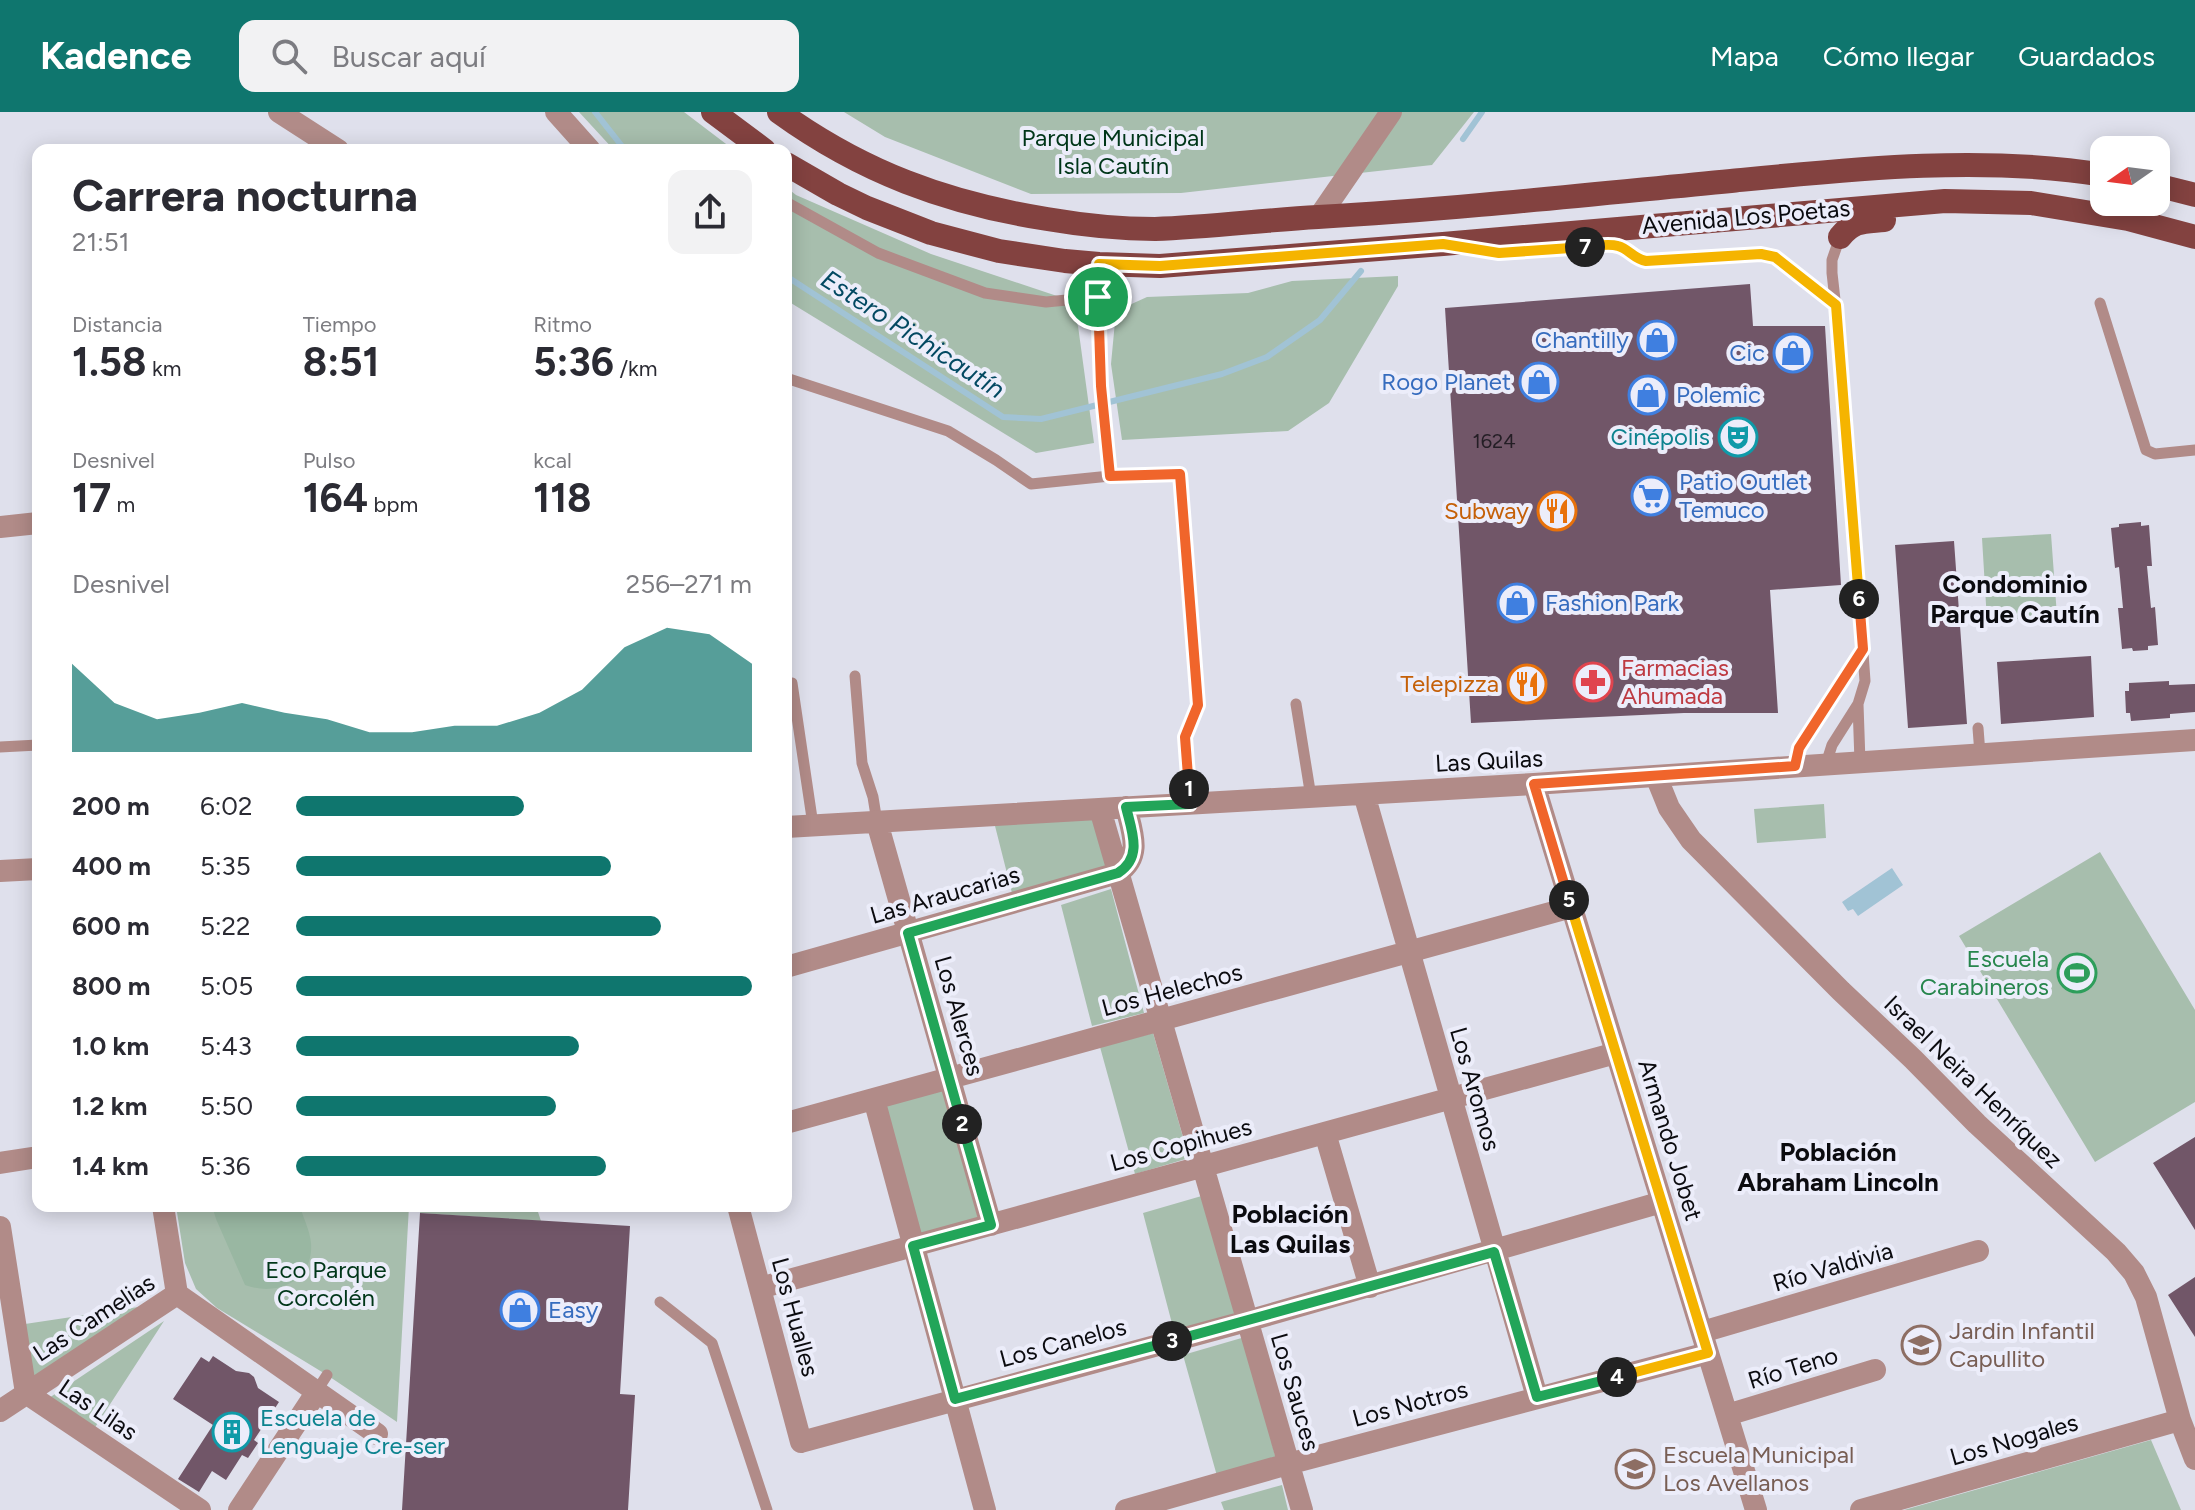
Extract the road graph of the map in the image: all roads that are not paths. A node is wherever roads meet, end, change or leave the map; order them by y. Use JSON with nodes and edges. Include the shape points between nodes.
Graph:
{"nodes":[{"id":1,"x":279,"y":112,"type":"edge"},
{"id":2,"x":556,"y":112,"type":"edge"},
{"id":3,"x":713,"y":112,"type":"edge"},
{"id":4,"x":779,"y":112,"type":"edge"},
{"id":5,"x":1391,"y":112,"type":"edge"},
{"id":6,"x":329,"y":144,"type":"edge"},
{"id":7,"x":585,"y":144,"type":"edge"},
{"id":8,"x":752,"y":144,"type":"edge"},
{"id":9,"x":792,"y":167,"type":"edge"},
{"id":10,"x":2090,"y":173,"type":"edge"},
{"id":11,"x":2170,"y":189,"type":"edge"},
{"id":12,"x":2195,"y":195,"type":"edge"},
{"id":13,"x":792,"y":205,"type":"edge"},
{"id":14,"x":2058,"y":207,"type":"junction"},
{"id":15,"x":1319,"y":217,"type":"junction"},
{"id":16,"x":1840,"y":237,"type":"joint"},
{"id":17,"x":2195,"y":237,"type":"edge"},
{"id":18,"x":1443,"y":244,"type":"junction"},
{"id":19,"x":1620,"y":246,"type":"joint"},
{"id":20,"x":1099,"y":264,"type":"junction"},
{"id":21,"x":1098,"y":297,"type":"junction"},
{"id":22,"x":2100,"y":303,"type":"dead end"},
{"id":23,"x":1836,"y":305,"type":"junction"},
{"id":24,"x":792,"y":380,"type":"edge"},
{"id":25,"x":2195,"y":450,"type":"edge"},
{"id":26,"x":1110,"y":476,"type":"junction"},
{"id":27,"x":32,"y":524,"type":"edge"},
{"id":28,"x":0,"y":527,"type":"edge"},
{"id":29,"x":1863,"y":649,"type":"junction"},
{"id":30,"x":855,"y":676,"type":"dead end"},
{"id":31,"x":792,"y":683,"type":"dead end"},
{"id":32,"x":1296,"y":704,"type":"dead end"},
{"id":33,"x":1858,"y":704,"type":"junction"},
{"id":34,"x":1978,"y":728,"type":"dead end"},
{"id":35,"x":2195,"y":740,"type":"edge"},
{"id":36,"x":32,"y":745,"type":"edge"},
{"id":37,"x":0,"y":747,"type":"edge"},
{"id":38,"x":1980,"y":754,"type":"junction"},
{"id":39,"x":1860,"y":762,"type":"junction"},
{"id":40,"x":1826,"y":764,"type":"junction"},
{"id":41,"x":1795,"y":766,"type":"junction"},
{"id":42,"x":1656,"y":776,"type":"junction"},
{"id":43,"x":1534,"y":784,"type":"junction"},
{"id":44,"x":1364,"y":794,"type":"junction"},
{"id":45,"x":1311,"y":797,"type":"junction"},
{"id":46,"x":1190,"y":804,"type":"junction"},
{"id":47,"x":1126,"y":807,"type":"junction"},
{"id":48,"x":1100,"y":809,"type":"junction"},
{"id":49,"x":877,"y":822,"type":"junction"},
{"id":50,"x":813,"y":825,"type":"junction"},
{"id":51,"x":792,"y":827,"type":"edge"},
{"id":52,"x":32,"y":869,"type":"edge"},
{"id":53,"x":0,"y":871,"type":"edge"},
{"id":54,"x":1118,"y":873,"type":"junction"},
{"id":55,"x":1572,"y":907,"type":"junction"},
{"id":56,"x":908,"y":933,"type":"junction"},
{"id":57,"x":1409,"y":952,"type":"junction"},
{"id":58,"x":792,"y":965,"type":"edge"},
{"id":59,"x":1160,"y":1019,"type":"junction"},
{"id":60,"x":1616,"y":1053,"type":"junction"},
{"id":61,"x":950,"y":1078,"type":"junction"},
{"id":62,"x":1451,"y":1098,"type":"junction"},
{"id":63,"x":874,"y":1099,"type":"junction"},
{"id":64,"x":792,"y":1121,"type":"edge"},
{"id":65,"x":1325,"y":1133,"type":"junction"},
{"id":66,"x":32,"y":1158,"type":"edge"},
{"id":67,"x":0,"y":1163,"type":"edge"},
{"id":68,"x":1203,"y":1166,"type":"junction"},
{"id":69,"x":1662,"y":1202,"type":"junction"},
{"id":70,"x":164,"y":1212,"type":"edge"},
{"id":71,"x":740,"y":1212,"type":"edge"},
{"id":72,"x":991,"y":1225,"type":"junction"},
{"id":73,"x":0,"y":1227,"type":"edge"},
{"id":74,"x":913,"y":1246,"type":"junction"},
{"id":75,"x":1978,"y":1251,"type":"dead end"},
{"id":76,"x":1494,"y":1252,"type":"junction"},
{"id":77,"x":1370,"y":1287,"type":"junction"},
{"id":78,"x":760,"y":1288,"type":"junction"},
{"id":79,"x":177,"y":1294,"type":"junction"},
{"id":80,"x":660,"y":1302,"type":"dead end"},
{"id":81,"x":1247,"y":1321,"type":"junction"},
{"id":82,"x":1705,"y":1343,"type":"junction"},
{"id":83,"x":1875,"y":1370,"type":"dead end"},
{"id":84,"x":321,"y":1384,"type":"junction"},
{"id":85,"x":26,"y":1393,"type":"junction"},
{"id":86,"x":1537,"y":1397,"type":"junction"},
{"id":87,"x":955,"y":1399,"type":"junction"},
{"id":88,"x":0,"y":1411,"type":"edge"},
{"id":89,"x":1727,"y":1415,"type":"junction"},
{"id":90,"x":2180,"y":1420,"type":"junction"},
{"id":91,"x":377,"y":1434,"type":"dead end"},
{"id":92,"x":801,"y":1442,"type":"joint"},
{"id":93,"x":2195,"y":1459,"type":"edge"},
{"id":94,"x":1288,"y":1464,"type":"junction"},
{"id":95,"x":200,"y":1510,"type":"edge"},
{"id":96,"x":239,"y":1510,"type":"edge"},
{"id":97,"x":767,"y":1510,"type":"edge"},
{"id":98,"x":985,"y":1510,"type":"edge"},
{"id":99,"x":1126,"y":1510,"type":"edge"},
{"id":100,"x":1302,"y":1510,"type":"edge"},
{"id":101,"x":1756,"y":1510,"type":"edge"},
{"id":102,"x":1861,"y":1510,"type":"edge"}],
"edges":[{"from":1,"to":6,"type":"street"},
{"from":2,"to":7,"type":"street"},
{"from":3,"to":8,"type":"main road"},
{"from":4,"to":15,"type":"main road","name":"Avenida Los Poetas","via":[[871,168],[939,195],[1006,213],[1079,225],[1154,229]]},
{"from":5,"to":15,"type":"street"},
{"from":9,"to":20,"type":"main road","name":"Avenida Los Poetas","via":[[857,203],[931,233],[999,251]]},
{"from":10,"to":15,"type":"main road","name":"Avenida Los Poetas","via":[[2001,166],[1803,174]]},
{"from":11,"to":12,"type":"main road"},
{"from":13,"to":21,"type":"lane","via":[[878,253],[985,293],[1046,302]]},
{"from":14,"to":16,"type":"main road","via":[[2016,217],[1857,222]]},
{"from":14,"to":17,"type":"main road","name":"Avenida Los Poetas"},
{"from":14,"to":18,"type":"main road","name":"Avenida Los Poetas","via":[[1945,201]]},
{"from":16,"to":23,"type":"lane","via":[[1832,260]]},
{"from":18,"to":19,"type":"main road","via":[[1499,253]]},
{"from":18,"to":20,"type":"main road","name":"Avenida Los Poetas","via":[[1160,266]]},
{"from":19,"to":23,"type":"lane","via":[[1646,261],[1775,257]]},
{"from":20,"to":21,"type":"lane"},
{"from":21,"to":26,"type":"lane"},
{"from":22,"to":25,"type":"lane","via":[[2146,450]]},
{"from":23,"to":29,"type":"lane"},
{"from":24,"to":26,"type":"lane","via":[[948,431],[1031,484]]},
{"from":26,"to":46,"type":"lane","via":[[1180,474],[1198,705],[1185,737]]},
{"from":27,"to":28,"type":"street"},
{"from":29,"to":33,"type":"lane","via":[[1865,681]]},
{"from":29,"to":41,"type":"lane","via":[[1799,748]]},
{"from":30,"to":49,"type":"lane","via":[[862,763]]},
{"from":31,"to":50,"type":"lane"},
{"from":32,"to":45,"type":"lane"},
{"from":33,"to":39,"type":"lane"},
{"from":33,"to":40,"type":"lane"},
{"from":34,"to":38,"type":"lane"},
{"from":35,"to":38,"type":"street","name":"Las Quilas"},
{"from":36,"to":37,"type":"lane"},
{"from":38,"to":39,"type":"street","name":"Las Quilas"},
{"from":39,"to":40,"type":"street","name":"Las Quilas"},
{"from":40,"to":41,"type":"street","name":"Las Quilas"},
{"from":41,"to":42,"type":"street","name":"Las Quilas"},
{"from":42,"to":43,"type":"street","name":"Las Quilas"},
{"from":42,"to":90,"type":"street","name":"Israel Neira Henríquez","via":[[1691,840],[2134,1273],[2149,1306]]},
{"from":43,"to":44,"type":"street","name":"Las Quilas"},
{"from":43,"to":55,"type":"street","name":"Armando Jobet"},
{"from":44,"to":45,"type":"street","name":"Las Quilas"},
{"from":44,"to":57,"type":"street","name":"Los Aromos"},
{"from":45,"to":46,"type":"street","name":"Las Quilas"},
{"from":46,"to":47,"type":"street","name":"Las Quilas"},
{"from":47,"to":48,"type":"street","name":"Las Quilas"},
{"from":47,"to":54,"type":"street","via":[[1135,849],[1130,863]]},
{"from":48,"to":49,"type":"street","name":"Las Quilas"},
{"from":48,"to":54,"type":"street","name":"Los Sauces"},
{"from":49,"to":50,"type":"street","name":"Las Quilas"},
{"from":49,"to":56,"type":"street","name":"Los Alerces"},
{"from":50,"to":51,"type":"street","name":"Las Quilas"},
{"from":52,"to":53,"type":"street"},
{"from":54,"to":56,"type":"street","name":"Las Araucarias"},
{"from":54,"to":59,"type":"street","name":"Los Sauces"},
{"from":55,"to":57,"type":"street","name":"Los Helechos"},
{"from":55,"to":60,"type":"street","name":"Armando Jobet"},
{"from":56,"to":58,"type":"street","name":"Las Araucarias"},
{"from":56,"to":61,"type":"street","name":"Los Alerces"},
{"from":57,"to":59,"type":"street","name":"Los Helechos"},
{"from":57,"to":62,"type":"street","name":"Los Aromos"},
{"from":59,"to":61,"type":"street","name":"Los Helechos"},
{"from":59,"to":68,"type":"street","name":"Los Sauces"},
{"from":60,"to":62,"type":"street","name":"Los Copihues"},
{"from":60,"to":69,"type":"street","name":"Armando Jobet"},
{"from":61,"to":63,"type":"street","name":"Los Helechos"},
{"from":61,"to":72,"type":"street","name":"Los Alerces"},
{"from":62,"to":65,"type":"street","name":"Los Copihues"},
{"from":62,"to":76,"type":"street","name":"Los Aromos"},
{"from":63,"to":64,"type":"street","name":"Los Helechos"},
{"from":63,"to":74,"type":"street"},
{"from":65,"to":68,"type":"street","name":"Los Copihues"},
{"from":65,"to":77,"type":"street"},
{"from":66,"to":67,"type":"street"},
{"from":68,"to":72,"type":"street","name":"Los Copihues"},
{"from":68,"to":81,"type":"street","name":"Los Sauces"},
{"from":69,"to":76,"type":"street","name":"Los Canelos"},
{"from":69,"to":82,"type":"street","name":"Armando Jobet"},
{"from":70,"to":79,"type":"street"},
{"from":71,"to":78,"type":"street","name":"Los Hualles"},
{"from":72,"to":74,"type":"street","name":"Los Copihues"},
{"from":73,"to":85,"type":"street","name":"Las Lilas"},
{"from":74,"to":78,"type":"street","name":"Los Copihues"},
{"from":74,"to":87,"type":"street"},
{"from":75,"to":82,"type":"street","name":"Río Valdivia"},
{"from":76,"to":77,"type":"street","name":"Los Canelos"},
{"from":76,"to":86,"type":"street","name":"Los Aromos"},
{"from":77,"to":81,"type":"street","name":"Los Canelos"},
{"from":78,"to":92,"type":"street","name":"Los Hualles"},
{"from":79,"to":84,"type":"street"},
{"from":79,"to":85,"type":"street","name":"Las Camelias"},
{"from":80,"to":97,"type":"lane","via":[[712,1343]]},
{"from":81,"to":87,"type":"street","name":"Los Canelos"},
{"from":81,"to":94,"type":"street","name":"Los Sauces"},
{"from":82,"to":86,"type":"street","name":"Los Notros"},
{"from":82,"to":89,"type":"street","name":"Armando Jobet"},
{"from":83,"to":89,"type":"street","name":"Río Teno"},
{"from":84,"to":91,"type":"street"},
{"from":84,"to":96,"type":"street"},
{"from":85,"to":88,"type":"street","name":"Las Camelias"},
{"from":85,"to":95,"type":"street","name":"Las Lilas"},
{"from":86,"to":94,"type":"street","name":"Los Notros"},
{"from":87,"to":92,"type":"street","name":"Los Canelos"},
{"from":87,"to":98,"type":"street"},
{"from":89,"to":101,"type":"street","name":"Armando Jobet"},
{"from":90,"to":93,"type":"street","name":"Israel Neira Henríquez"},
{"from":90,"to":102,"type":"street","name":"Los Nogales"},
{"from":94,"to":99,"type":"street","name":"Los Notros"},
{"from":94,"to":100,"type":"street","name":"Los Sauces"}]}
